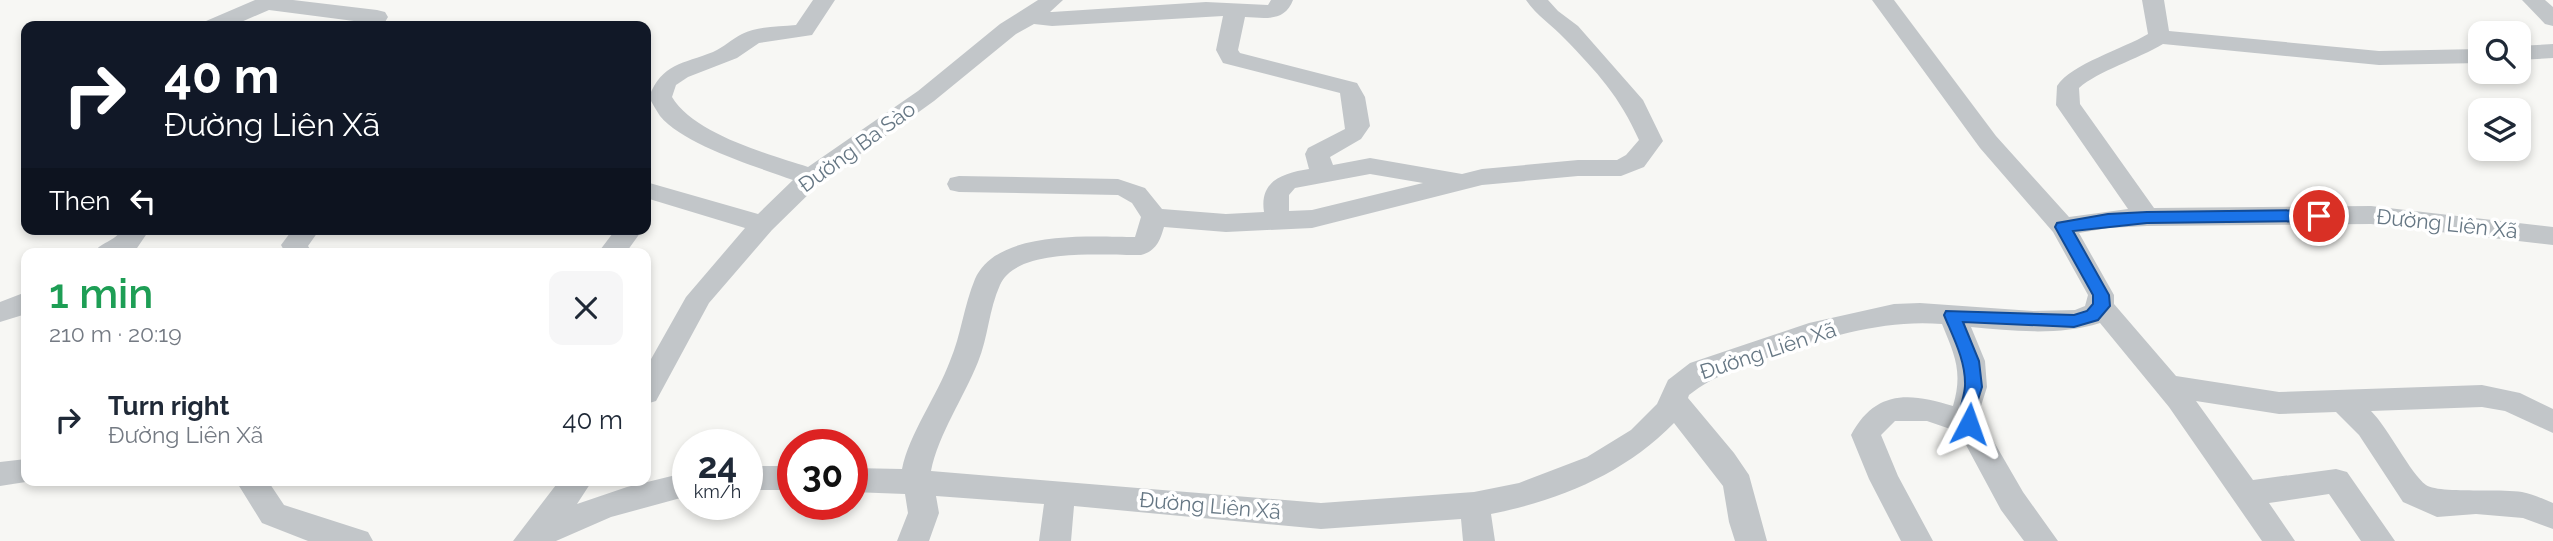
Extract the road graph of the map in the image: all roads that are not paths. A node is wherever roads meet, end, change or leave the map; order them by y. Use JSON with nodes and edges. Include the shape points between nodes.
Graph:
{"nodes":[{"id":1,"x":824,"y":0,"type":"edge"},
{"id":2,"x":1052,"y":0,"type":"edge"},
{"id":3,"x":1282,"y":0,"type":"edge"},
{"id":4,"x":1537,"y":0,"type":"edge"},
{"id":5,"x":1883,"y":0,"type":"edge"},
{"id":6,"x":2153,"y":0,"type":"edge"},
{"id":7,"x":2533,"y":0,"type":"edge"},
{"id":8,"x":1234,"y":11,"type":"junction"},
{"id":9,"x":1030,"y":17,"type":"junction"},
{"id":10,"x":2553,"y":19,"type":"edge"},
{"id":11,"x":225,"y":21,"type":"edge"},
{"id":12,"x":373,"y":21,"type":"edge"},
{"id":13,"x":2159,"y":37,"type":"junction"},
{"id":14,"x":2553,"y":51,"type":"edge"},
{"id":15,"x":2531,"y":52,"type":"edge"},
{"id":16,"x":2468,"y":56,"type":"edge"},
{"id":17,"x":1324,"y":176,"type":"junction"},
{"id":18,"x":811,"y":177,"type":"junction"},
{"id":19,"x":1464,"y":182,"type":"junction"},
{"id":20,"x":958,"y":184,"type":"dead end"},
{"id":21,"x":651,"y":198,"type":"edge"},
{"id":22,"x":2147,"y":217,"type":"junction"},
{"id":23,"x":1153,"y":218,"type":"junction"},
{"id":24,"x":1278,"y":221,"type":"junction"},
{"id":25,"x":763,"y":224,"type":"junction"},
{"id":26,"x":2063,"y":227,"type":"junction"},
{"id":27,"x":133,"y":235,"type":"edge"},
{"id":28,"x":2553,"y":236,"type":"edge"},
{"id":29,"x":119,"y":248,"type":"edge"},
{"id":30,"x":21,"y":305,"type":"edge"},
{"id":31,"x":2101,"y":306,"type":"junction"},
{"id":32,"x":0,"y":312,"type":"edge"},
{"id":33,"x":1952,"y":315,"type":"junction"},
{"id":34,"x":651,"y":384,"type":"edge"},
{"id":35,"x":2168,"y":386,"type":"junction"},
{"id":36,"x":1672,"y":401,"type":"junction"},
{"id":37,"x":2342,"y":401,"type":"junction"},
{"id":38,"x":2553,"y":422,"type":"edge"},
{"id":39,"x":1969,"y":424,"type":"junction"},
{"id":40,"x":21,"y":472,"type":"edge"},
{"id":41,"x":0,"y":474,"type":"edge"},
{"id":42,"x":868,"y":481,"type":"edge"},
{"id":43,"x":914,"y":482,"type":"junction"},
{"id":44,"x":254,"y":486,"type":"edge"},
{"id":45,"x":573,"y":486,"type":"edge"},
{"id":46,"x":672,"y":488,"type":"edge"},
{"id":47,"x":1060,"y":493,"type":"junction"},
{"id":48,"x":2246,"y":494,"type":"junction"},
{"id":49,"x":1474,"y":505,"type":"junction"},
{"id":50,"x":2553,"y":516,"type":"edge"},
{"id":51,"x":530,"y":540,"type":"edge"},
{"id":52,"x":357,"y":541,"type":"edge"},
{"id":53,"x":913,"y":541,"type":"edge"},
{"id":54,"x":1055,"y":541,"type":"edge"},
{"id":55,"x":1479,"y":541,"type":"edge"},
{"id":56,"x":1751,"y":541,"type":"edge"},
{"id":57,"x":1917,"y":541,"type":"edge"},
{"id":58,"x":2042,"y":541,"type":"edge"},
{"id":59,"x":2279,"y":541,"type":"edge"},
{"id":60,"x":2379,"y":541,"type":"edge"}],
"edges":[{"from":1,"to":18,"type":"street","via":[[804,30],[752,38],[730,53],[676,75],[660,91],[666,110],[695,132]]},
{"from":2,"to":9,"type":"street","name":"Đường Ba Sào"},
{"from":3,"to":8,"type":"street","via":[[1279,8],[1270,12]]},
{"from":4,"to":19,"type":"street","via":[[1615,80],[1634,105],[1651,141],[1635,161],[1622,168],[1538,171]]},
{"from":5,"to":26,"type":"street","via":[[1980,132]]},
{"from":6,"to":13,"type":"street"},
{"from":7,"to":10,"type":"street"},
{"from":8,"to":9,"type":"street","via":[[1206,8]]},
{"from":8,"to":17,"type":"street","via":[[1227,50],[1231,58],[1349,88],[1357,100],[1358,126],[1353,134],[1317,154]]},
{"from":9,"to":18,"type":"street","name":"Đường Ba Sào"},
{"from":11,"to":12,"type":"street","via":[[266,3],[377,17]]},
{"from":13,"to":16,"type":"street","via":[[2379,58]]},
{"from":13,"to":22,"type":"street","via":[[2081,74],[2071,82],[2066,96]]},
{"from":14,"to":15,"type":"street"},
{"from":17,"to":19,"type":"street","via":[[1370,166]]},
{"from":17,"to":24,"type":"street","via":[[1287,181],[1277,189]]},
{"from":18,"to":25,"type":"street","name":"Đường Ba Sào"},
{"from":19,"to":24,"type":"street","via":[[1338,213]]},
{"from":20,"to":23,"type":"street","via":[[1118,187],[1143,196]]},
{"from":21,"to":25,"type":"street"},
{"from":22,"to":26,"type":"street","name":"Đường Liên Xã"},
{"from":22,"to":28,"type":"street","name":"Đường Liên Xã","via":[[2371,215]]},
{"from":23,"to":24,"type":"street"},
{"from":23,"to":43,"type":"street","via":[[1149,239],[1141,246],[1024,252],[996,268],[965,360],[918,462]]},
{"from":25,"to":34,"type":"street","name":"Đường Ba Sào","via":[[699,297]]},
{"from":26,"to":31,"type":"street","via":[[2101,295]]},
{"from":27,"to":29,"type":"street"},
{"from":30,"to":32,"type":"street"},
{"from":31,"to":33,"type":"street","name":"Đường Liên Xã","via":[[2092,316],[2074,321]]},
{"from":31,"to":35,"type":"street"},
{"from":33,"to":36,"type":"street","name":"Đường Liên Xã","via":[[1888,316],[1819,332],[1700,371],[1678,387]]},
{"from":33,"to":39,"type":"street","via":[[1970,361]]},
{"from":35,"to":37,"type":"street","via":[[2279,403]]},
{"from":35,"to":48,"type":"street"},
{"from":36,"to":49,"type":"street","name":"Đường Liên Xã","via":[[1660,421],[1641,438],[1598,466],[1519,496]]},
{"from":36,"to":56,"type":"street","via":[[1738,484]]},
{"from":37,"to":38,"type":"street","via":[[2482,396],[2510,401]]},
{"from":37,"to":50,"type":"street","via":[[2369,427],[2414,493],[2437,504],[2524,505]]},
{"from":39,"to":57,"type":"street","via":[[1948,415],[1901,407],[1871,421],[1866,435]]},
{"from":39,"to":58,"type":"street","via":[[2012,501]]},
{"from":40,"to":41,"type":"street"},
{"from":42,"to":43,"type":"street","name":"Đường Liên Xã"},
{"from":43,"to":47,"type":"street","name":"Đường Liên Xã"},
{"from":43,"to":53,"type":"street","via":[[924,498],[925,515]]},
{"from":44,"to":52,"type":"street","via":[[274,514]]},
{"from":45,"to":51,"type":"street"},
{"from":46,"to":51,"type":"street","via":[[635,496]]},
{"from":47,"to":49,"type":"street","name":"Đường Liên Xã","via":[[1321,516]]},
{"from":47,"to":54,"type":"street"},
{"from":48,"to":59,"type":"street"},
{"from":48,"to":60,"type":"street","via":[[2336,481]]},
{"from":49,"to":55,"type":"street"}]}
